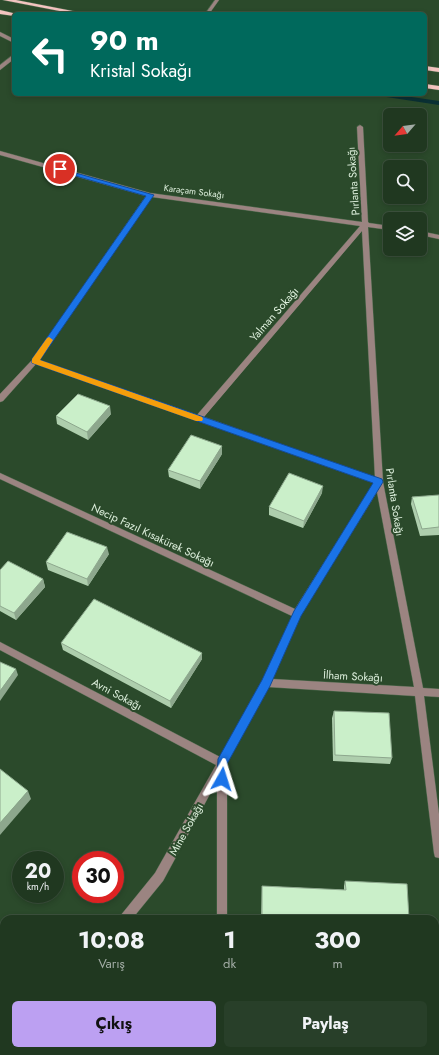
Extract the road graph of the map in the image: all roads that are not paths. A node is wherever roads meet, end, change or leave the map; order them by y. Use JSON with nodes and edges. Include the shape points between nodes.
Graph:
{"nodes":[{"id":1,"x":6,"y":0,"type":"edge"},
{"id":2,"x":217,"y":0,"type":"edge"},
{"id":3,"x":0,"y":12,"type":"edge"},
{"id":4,"x":74,"y":12,"type":"edge"},
{"id":5,"x":208,"y":12,"type":"edge"},
{"id":6,"x":12,"y":14,"type":"edge"},
{"id":7,"x":0,"y":34,"type":"edge"},
{"id":8,"x":12,"y":40,"type":"edge"},
{"id":9,"x":12,"y":58,"type":"edge"},
{"id":10,"x":0,"y":68,"type":"edge"},
{"id":11,"x":427,"y":68,"type":"edge"},
{"id":12,"x":439,"y":70,"type":"edge"},
{"id":13,"x":427,"y":86,"type":"edge"},
{"id":14,"x":439,"y":88,"type":"edge"},
{"id":15,"x":360,"y":127,"type":"dead end"},
{"id":16,"x":0,"y":153,"type":"edge"},
{"id":17,"x":150,"y":195,"type":"junction"},
{"id":18,"x":366,"y":223,"type":"junction"},
{"id":19,"x":383,"y":227,"type":"edge"},
{"id":20,"x":427,"y":234,"type":"edge"},
{"id":21,"x":439,"y":237,"type":"edge"},
{"id":22,"x":35,"y":361,"type":"junction"},
{"id":23,"x":0,"y":399,"type":"edge"},
{"id":24,"x":198,"y":418,"type":"junction"},
{"id":25,"x":0,"y":476,"type":"edge"},
{"id":26,"x":379,"y":482,"type":"junction"},
{"id":27,"x":297,"y":614,"type":"junction"},
{"id":28,"x":0,"y":646,"type":"edge"},
{"id":29,"x":266,"y":683,"type":"junction"},
{"id":30,"x":419,"y":692,"type":"junction"},
{"id":31,"x":439,"y":693,"type":"edge"},
{"id":32,"x":222,"y":763,"type":"junction"},
{"id":33,"x":439,"y":853,"type":"edge"},
{"id":34,"x":128,"y":915,"type":"edge"},
{"id":35,"x":222,"y":915,"type":"edge"}],
"edges":[{"from":1,"to":4,"type":"main road"},
{"from":2,"to":5,"type":"street"},
{"from":3,"to":6,"type":"main road"},
{"from":7,"to":8,"type":"street"},
{"from":9,"to":10,"type":"street"},
{"from":11,"to":12,"type":"main road"},
{"from":13,"to":14,"type":"main road"},
{"from":15,"to":18,"type":"street","name":"Pırlanta Sokağı"},
{"from":16,"to":17,"type":"street","name":"Karaçam Sokağı"},
{"from":17,"to":18,"type":"street","name":"Karaçam Sokağı"},
{"from":17,"to":22,"type":"street"},
{"from":18,"to":19,"type":"street","name":"Karaçam Sokağı"},
{"from":18,"to":24,"type":"street","name":"Yalman Sokağı"},
{"from":18,"to":26,"type":"street","name":"Pırlanta Sokağı"},
{"from":20,"to":21,"type":"street"},
{"from":22,"to":23,"type":"street"},
{"from":22,"to":24,"type":"street"},
{"from":24,"to":26,"type":"street"},
{"from":25,"to":27,"type":"street","name":"Necip Fazıl Kısakürek Sokağı"},
{"from":26,"to":27,"type":"street","name":"Mine Sokağı"},
{"from":26,"to":30,"type":"street","name":"Pırlanta Sokağı"},
{"from":27,"to":29,"type":"street","name":"Mine Sokağı"},
{"from":28,"to":32,"type":"street","name":"Avni Sokağı"},
{"from":29,"to":30,"type":"street","name":"İlham Sokağı"},
{"from":29,"to":32,"type":"street","name":"Mine Sokağı"},
{"from":30,"to":31,"type":"street","name":"İlham Sokağı"},
{"from":30,"to":33,"type":"street","name":"Pırlanta Sokağı"},
{"from":32,"to":34,"type":"street","name":"Mine Sokağı","via":[[159,877]]},
{"from":32,"to":35,"type":"street"}]}
